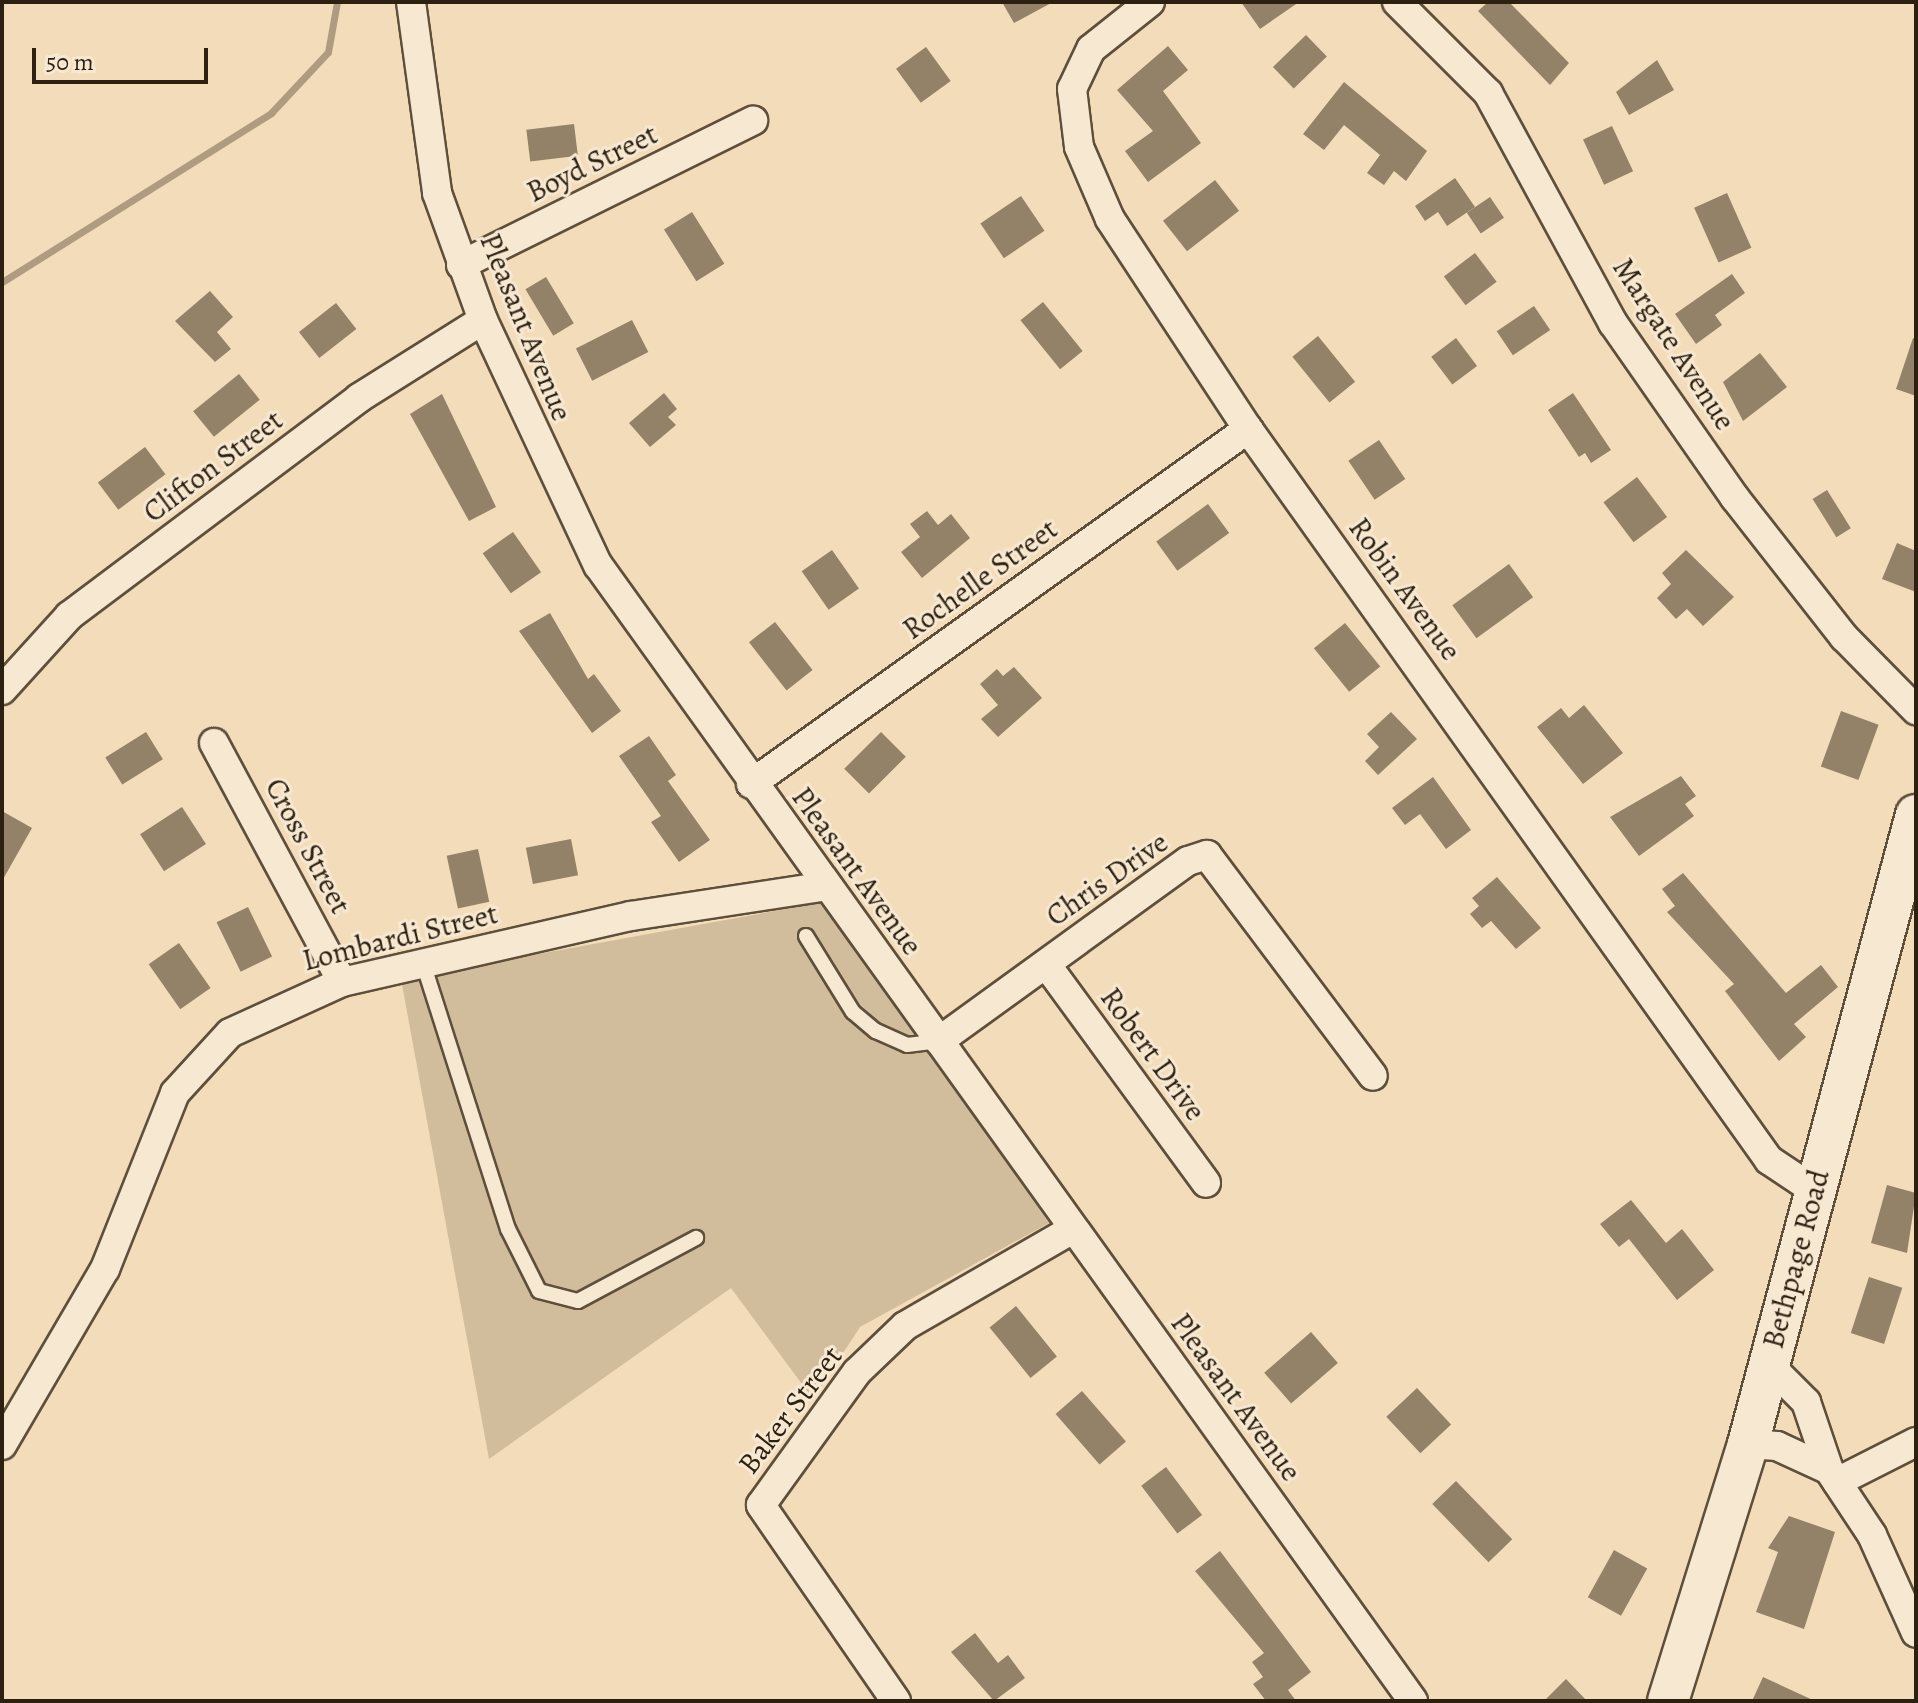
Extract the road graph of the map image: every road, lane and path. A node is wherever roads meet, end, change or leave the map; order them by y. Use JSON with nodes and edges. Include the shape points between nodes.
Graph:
{"nodes":[{"id":1,"x":411,"y":2,"type":"edge"},
{"id":2,"x":1150,"y":2,"type":"edge"},
{"id":3,"x":1397,"y":2,"type":"edge"},
{"id":4,"x":753,"y":121,"type":"dead end"},
{"id":5,"x":461,"y":265,"type":"junction"},
{"id":6,"x":483,"y":320,"type":"junction"},
{"id":7,"x":1248,"y":429,"type":"junction"},
{"id":8,"x":2,"y":690,"type":"edge"},
{"id":9,"x":1916,"y":710,"type":"edge"},
{"id":10,"x":214,"y":743,"type":"dead end"},
{"id":11,"x":751,"y":784,"type":"junction"},
{"id":12,"x":1916,"y":815,"type":"edge"},
{"id":13,"x":826,"y":886,"type":"junction"},
{"id":14,"x":806,"y":936,"type":"dead end"},
{"id":15,"x":423,"y":963,"type":"junction"},
{"id":16,"x":1046,"y":964,"type":"junction"},
{"id":17,"x":342,"y":982,"type":"junction"},
{"id":18,"x":939,"y":1041,"type":"junction"},
{"id":19,"x":1373,"y":1076,"type":"dead end"},
{"id":20,"x":1206,"y":1183,"type":"dead end"},
{"id":21,"x":1814,"y":1190,"type":"junction"},
{"id":22,"x":1073,"y":1229,"type":"junction"},
{"id":23,"x":696,"y":1238,"type":"dead end"},
{"id":24,"x":1768,"y":1364,"type":"junction"},
{"id":25,"x":1916,"y":1442,"type":"edge"},
{"id":26,"x":1748,"y":1444,"type":"junction"},
{"id":27,"x":2,"y":1445,"type":"edge"},
{"id":28,"x":1833,"y":1476,"type":"junction"},
{"id":29,"x":1916,"y":1633,"type":"edge"},
{"id":30,"x":896,"y":1701,"type":"edge"},
{"id":31,"x":1413,"y":1701,"type":"edge"},
{"id":32,"x":1668,"y":1701,"type":"edge"}],
"edges":[{"from":1,"to":5,"type":"street","name":"Pleasant Avenue","via":[[437,193]]},
{"from":2,"to":7,"type":"street","name":"Robin Avenue","via":[[1104,36],[1078,69],[1071,111],[1079,147],[1148,286]]},
{"from":3,"to":9,"type":"street","name":"Margate Avenue","via":[[1488,93],[1613,323],[1735,498],[1844,637]]},
{"from":4,"to":5,"type":"street","name":"Boyd Street"},
{"from":5,"to":6,"type":"street","name":"Pleasant Avenue"},
{"from":6,"to":8,"type":"street","name":"Clifton Street","via":[[359,398],[69,616]]},
{"from":6,"to":11,"type":"street","name":"Pleasant Avenue","via":[[598,565]]},
{"from":7,"to":11,"type":"street","name":"Rochelle Street"},
{"from":7,"to":21,"type":"street","name":"Robin Avenue","via":[[1769,1160]]},
{"from":10,"to":17,"type":"street","name":"Cross Street"},
{"from":11,"to":13,"type":"street","name":"Pleasant Avenue"},
{"from":12,"to":21,"type":"street","name":"Bethpage Road"},
{"from":13,"to":15,"type":"street","name":"Lombardi Street","via":[[631,916]]},
{"from":13,"to":18,"type":"street","name":"Pleasant Avenue"},
{"from":14,"to":18,"type":"lane","via":[[853,1012],[876,1031],[907,1045]]},
{"from":15,"to":17,"type":"street","name":"Lombardi Street"},
{"from":15,"to":23,"type":"lane","via":[[508,1229],[539,1291],[578,1301]]},
{"from":16,"to":18,"type":"street","name":"Chris Drive"},
{"from":16,"to":19,"type":"street","name":"Chris Drive","via":[[1188,861],[1207,855]]},
{"from":16,"to":20,"type":"street","name":"Robert Drive"},
{"from":17,"to":27,"type":"street","name":"Lombardi Street","via":[[250,1020],[183,1082],[105,1269]]},
{"from":18,"to":22,"type":"street","name":"Pleasant Avenue"},
{"from":21,"to":24,"type":"street","name":"Bethpage Road"},
{"from":22,"to":30,"type":"street","name":"Baker Street","via":[[905,1326],[857,1372],[761,1505]]},
{"from":22,"to":31,"type":"street","name":"Pleasant Avenue"},
{"from":24,"to":26,"type":"street","name":"Bethpage Road"},
{"from":24,"to":28,"type":"street","via":[[1806,1402]]},
{"from":25,"to":28,"type":"street"},
{"from":26,"to":28,"type":"street","via":[[1777,1446]]},
{"from":26,"to":32,"type":"street","name":"Bethpage Road"},
{"from":28,"to":29,"type":"street","via":[[1872,1535]]}]}
